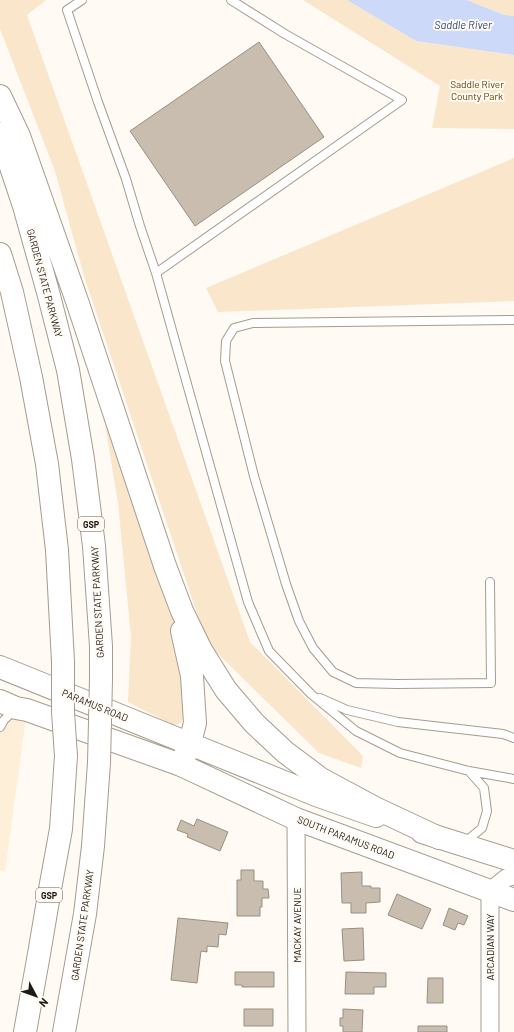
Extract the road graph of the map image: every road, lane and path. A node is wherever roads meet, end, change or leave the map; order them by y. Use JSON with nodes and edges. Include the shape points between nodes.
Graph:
{"nodes":[{"id":1,"x":82,"y":0,"type":"edge"},
{"id":2,"x":232,"y":0,"type":"edge"},
{"id":3,"x":0,"y":96,"type":"edge"},
{"id":4,"x":0,"y":134,"type":"edge"},
{"id":5,"x":0,"y":254,"type":"edge"},
{"id":6,"x":156,"y":273,"type":"junction"},
{"id":7,"x":514,"y":320,"type":"edge"},
{"id":8,"x":165,"y":566,"type":"junction"},
{"id":9,"x":490,"y":582,"type":"dead end"},
{"id":10,"x":0,"y":667,"type":"edge"},
{"id":11,"x":311,"y":694,"type":"junction"},
{"id":12,"x":8,"y":704,"type":"edge"},
{"id":13,"x":0,"y":727,"type":"edge"},
{"id":14,"x":514,"y":738,"type":"edge"},
{"id":15,"x":190,"y":743,"type":"junction"},
{"id":16,"x":181,"y":764,"type":"junction"},
{"id":17,"x":470,"y":770,"type":"junction"},
{"id":18,"x":514,"y":779,"type":"edge"},
{"id":19,"x":296,"y":819,"type":"junction"},
{"id":20,"x":439,"y":838,"type":"junction"},
{"id":21,"x":461,"y":845,"type":"junction"},
{"id":22,"x":514,"y":861,"type":"edge"},
{"id":23,"x":514,"y":876,"type":"edge"},
{"id":24,"x":490,"y":891,"type":"junction"},
{"id":25,"x":514,"y":900,"type":"edge"},
{"id":26,"x":25,"y":1032,"type":"edge"},
{"id":27,"x":64,"y":1032,"type":"edge"},
{"id":28,"x":297,"y":1032,"type":"edge"},
{"id":29,"x":490,"y":1032,"type":"edge"}],
"edges":[{"from":1,"to":6,"type":"lane","via":[[67,10]]},
{"from":2,"to":6,"type":"lane","via":[[285,34],[402,100]]},
{"from":3,"to":8,"type":"main road","via":[[19,136]]},
{"from":4,"to":27,"type":"main road","name":"GARDEN STATE PARKWAY","number":"GSP","bridge":true,"via":[[24,206],[68,370],[94,546],[101,646],[99,763],[85,914]]},
{"from":5,"to":26,"type":"main road","number":"GSP","bridge":true,"via":[[12,292],[29,369],[46,464],[57,550],[63,662],[66,756],[61,829]]},
{"from":6,"to":11,"type":"lane","via":[[248,602],[269,651]]},
{"from":7,"to":9,"type":"lane","via":[[253,323],[234,328],[226,341],[225,361],[254,476],[286,584],[299,621],[313,648],[332,672],[356,683],[490,683]]},
{"from":8,"to":15,"type":"main road","via":[[192,676],[195,723]]},
{"from":8,"to":20,"type":"main road","via":[[200,650],[226,690],[254,723],[285,752],[321,779]]},
{"from":10,"to":15,"type":"main road","name":"PARAMUS ROAD"},
{"from":11,"to":14,"type":"lane","via":[[347,710],[398,722],[503,734]]},
{"from":11,"to":17,"type":"lane","via":[[356,732],[400,753]]},
{"from":12,"to":13,"type":"lane"},
{"from":12,"to":16,"type":"main road"},
{"from":15,"to":16,"type":"main road"},
{"from":15,"to":20,"type":"main road","via":[[316,795]]},
{"from":16,"to":19,"type":"main road","name":"SOUTH PARAMUS ROAD"},
{"from":17,"to":18,"type":"lane"},
{"from":17,"to":21,"type":"lane","via":[[484,788],[487,812],[482,828]]},
{"from":19,"to":24,"type":"main road","name":"SOUTH PARAMUS ROAD"},
{"from":19,"to":28,"type":"street","name":"MACKAY AVENUE"},
{"from":20,"to":21,"type":"main road"},
{"from":21,"to":22,"type":"main road"},
{"from":23,"to":24,"type":"street","via":[[506,878]]},
{"from":24,"to":25,"type":"main road","name":"SOUTH PARAMUS ROAD"},
{"from":24,"to":29,"type":"street","name":"ARCADIAN WAY"}]}
